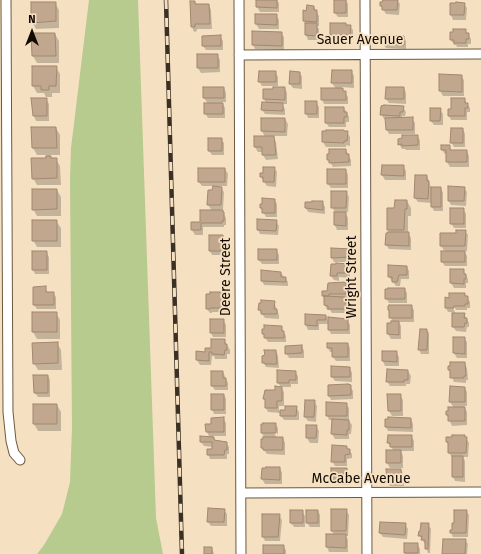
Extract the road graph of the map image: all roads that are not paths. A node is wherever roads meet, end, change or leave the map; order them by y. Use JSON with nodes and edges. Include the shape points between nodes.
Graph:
{"nodes":[{"id":1,"x":6,"y":0,"type":"edge"},
{"id":2,"x":239,"y":0,"type":"edge"},
{"id":3,"x":365,"y":0,"type":"edge"},
{"id":4,"x":365,"y":54,"type":"junction"},
{"id":5,"x":481,"y":54,"type":"edge"},
{"id":6,"x":239,"y":55,"type":"junction"},
{"id":7,"x":3,"y":269,"type":"edge"},
{"id":8,"x":20,"y":460,"type":"dead end"},
{"id":9,"x":481,"y":492,"type":"edge"},
{"id":10,"x":367,"y":493,"type":"junction"},
{"id":11,"x":241,"y":494,"type":"junction"},
{"id":12,"x":241,"y":554,"type":"edge"},
{"id":13,"x":367,"y":554,"type":"edge"}],
"edges":[{"from":1,"to":7,"type":"street"},
{"from":2,"to":6,"type":"street","name":"Deere Street"},
{"from":3,"to":4,"type":"street","name":"Wright Street"},
{"from":4,"to":5,"type":"street","name":"Sauer Avenue"},
{"from":4,"to":6,"type":"street","name":"Sauer Avenue"},
{"from":4,"to":10,"type":"street","name":"Wright Street"},
{"from":6,"to":11,"type":"street","name":"Deere Street"},
{"from":7,"to":8,"type":"street","via":[[9,427],[14,453]]},
{"from":9,"to":10,"type":"street","name":"McCabe Avenue"},
{"from":10,"to":11,"type":"street","name":"McCabe Avenue"},
{"from":10,"to":13,"type":"street","name":"Wright Street"},
{"from":11,"to":12,"type":"street","name":"Deere Street"}]}
